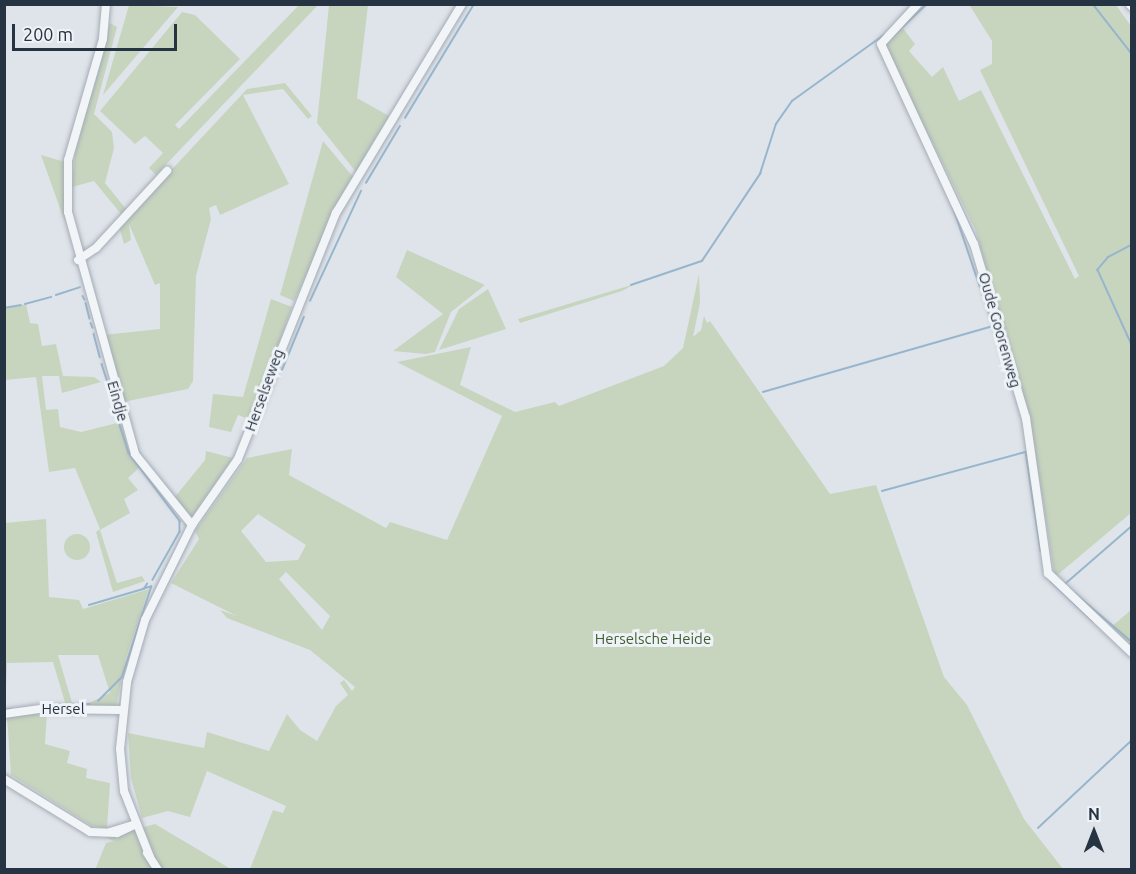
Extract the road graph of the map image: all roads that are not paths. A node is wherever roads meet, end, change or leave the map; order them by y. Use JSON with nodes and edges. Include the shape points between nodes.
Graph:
{"nodes":[{"id":1,"x":106,"y":4,"type":"edge"},
{"id":2,"x":462,"y":4,"type":"edge"},
{"id":3,"x":918,"y":4,"type":"edge"},
{"id":4,"x":167,"y":171,"type":"dead end"},
{"id":5,"x":78,"y":260,"type":"junction"},
{"id":6,"x":192,"y":525,"type":"junction"},
{"id":7,"x":1131,"y":653,"type":"edge"},
{"id":8,"x":122,"y":710,"type":"junction"},
{"id":9,"x":4,"y":714,"type":"edge"},
{"id":10,"x":4,"y":779,"type":"edge"},
{"id":11,"x":133,"y":825,"type":"junction"},
{"id":12,"x":158,"y":870,"type":"edge"}],
"edges":[{"from":1,"to":5,"type":"street","name":"Eindje","via":[[103,39],[68,160],[68,212]]},
{"from":2,"to":6,"type":"street","name":"Herselseweg","via":[[336,213],[241,453]]},
{"from":3,"to":7,"type":"street","name":"Oude Goorenweg","via":[[881,44],[974,244],[1026,418],[1048,573]]},
{"from":4,"to":5,"type":"street","via":[[96,248]]},
{"from":5,"to":6,"type":"street","name":"Eindje","via":[[135,454]]},
{"from":6,"to":8,"type":"street","name":"Herselseweg","via":[[145,620]]},
{"from":8,"to":9,"type":"street","name":"Hersel","via":[[41,709]]},
{"from":8,"to":11,"type":"street","name":"Herselseweg","via":[[124,791]]},
{"from":10,"to":11,"type":"street","via":[[78,827],[108,833]]},
{"from":11,"to":12,"type":"street","name":"Herselseweg"}]}
